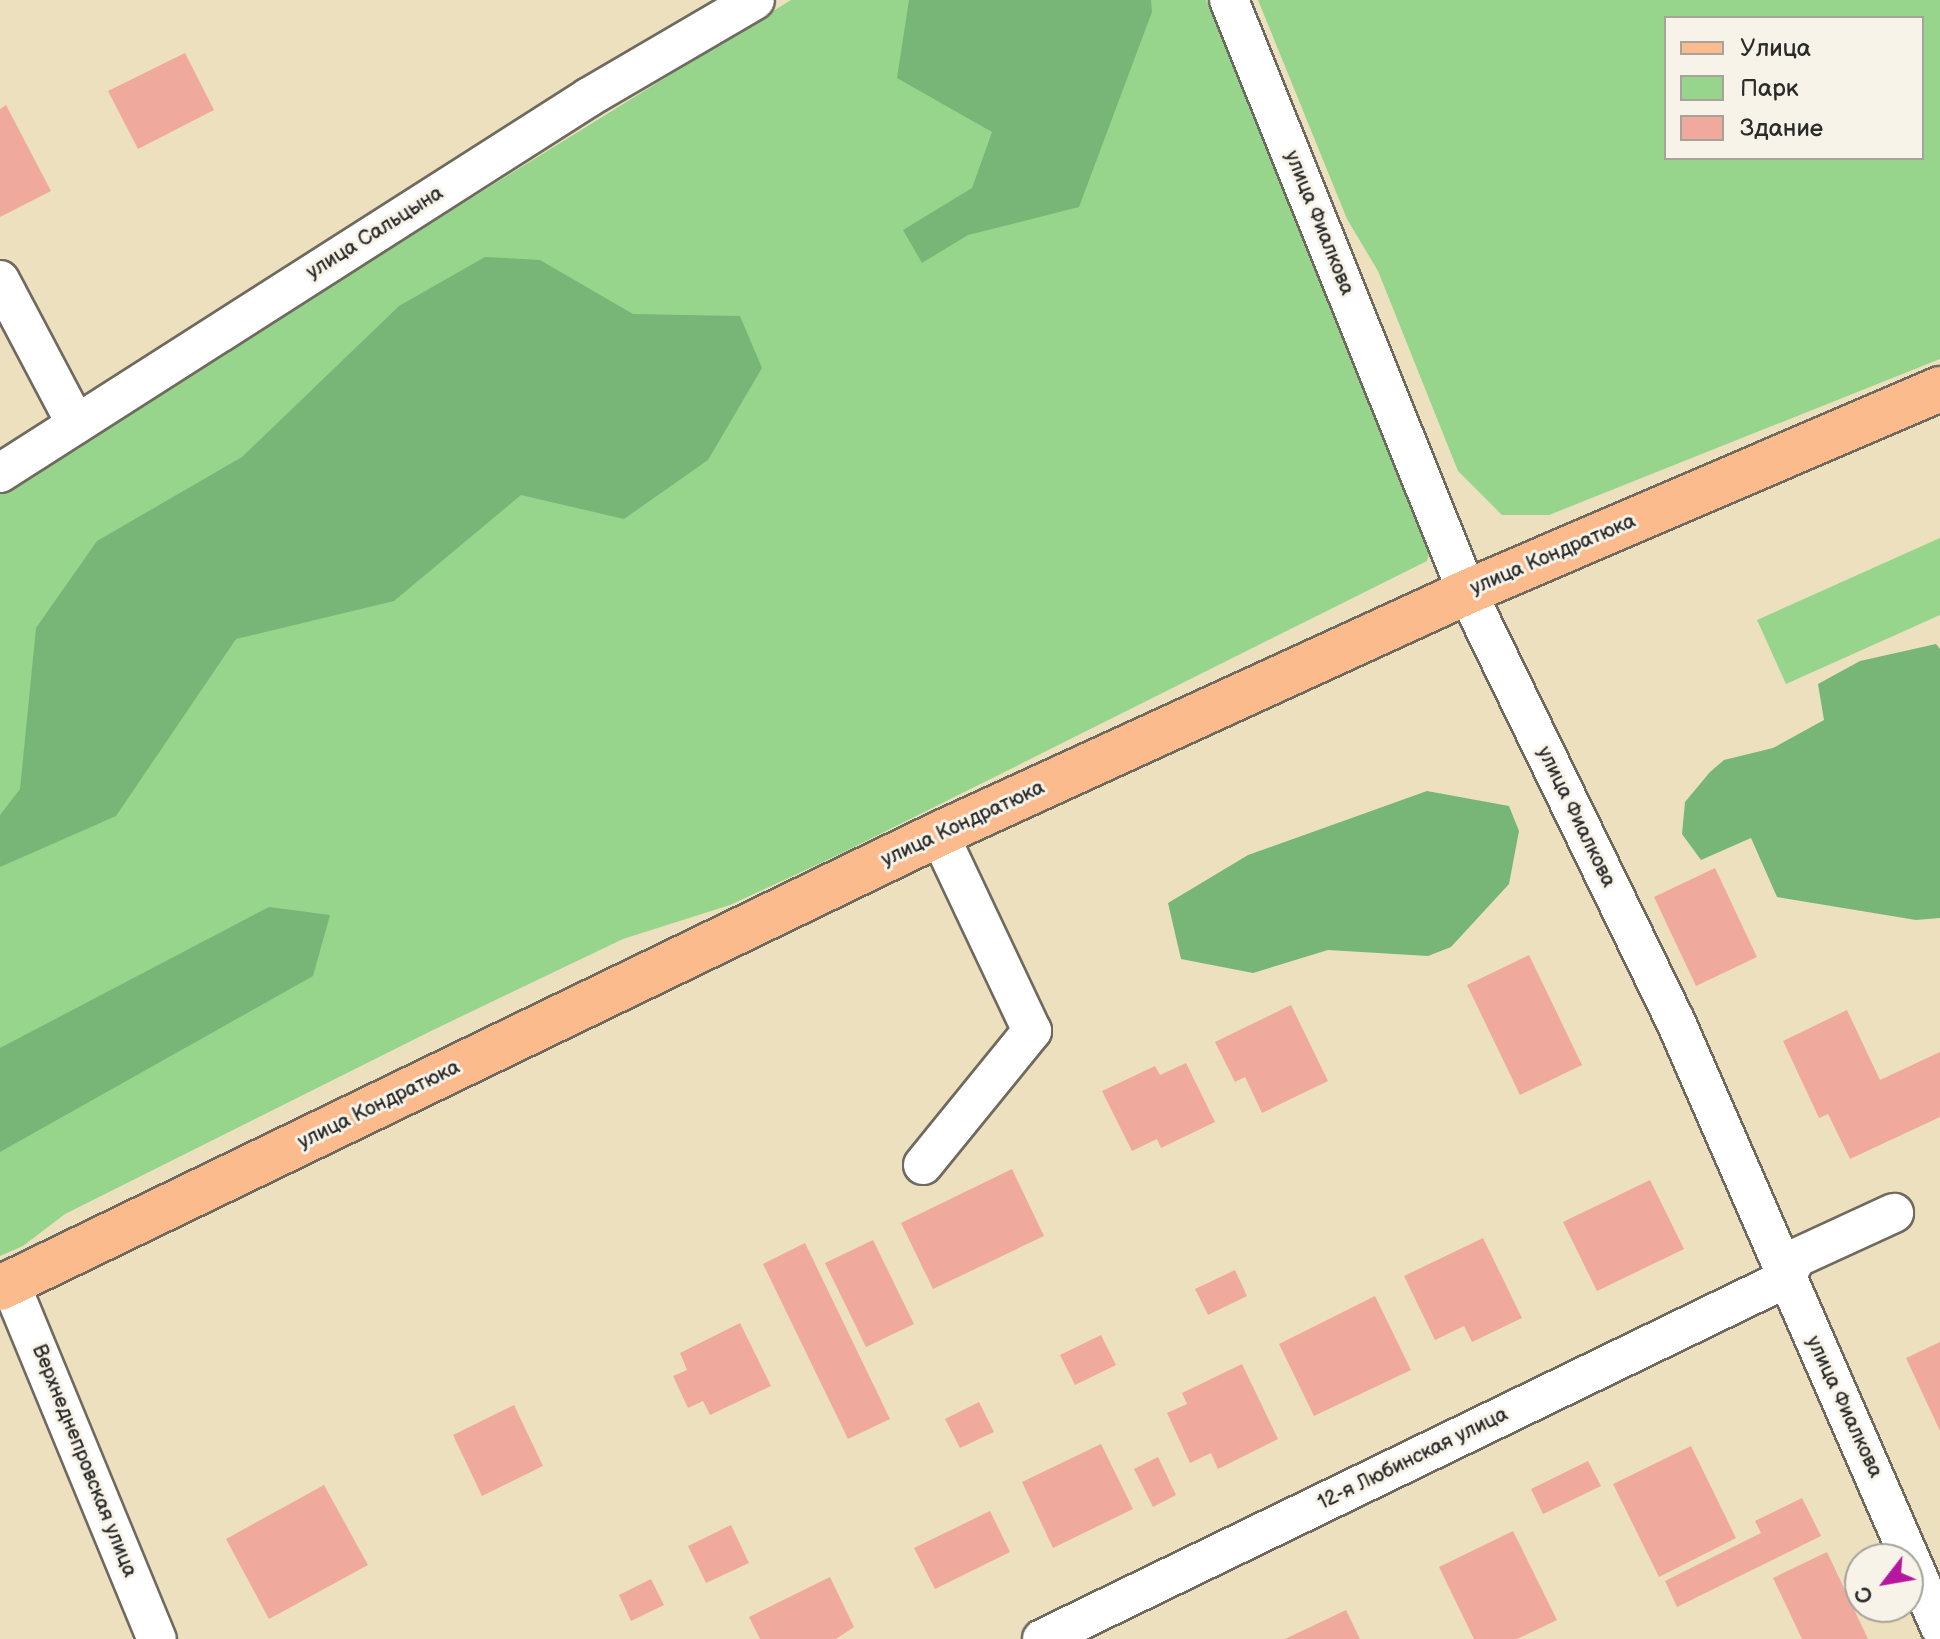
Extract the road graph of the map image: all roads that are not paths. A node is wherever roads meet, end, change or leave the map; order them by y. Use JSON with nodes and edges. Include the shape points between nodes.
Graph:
{"nodes":[{"id":1,"x":755,"y":0,"type":"edge"},
{"id":2,"x":1229,"y":0,"type":"edge"},
{"id":3,"x":0,"y":280,"type":"edge"},
{"id":4,"x":1940,"y":389,"type":"edge"},
{"id":5,"x":76,"y":424,"type":"junction"},
{"id":6,"x":4,"y":460,"type":"edge"},
{"id":7,"x":1467,"y":592,"type":"junction"},
{"id":8,"x":939,"y":834,"type":"junction"},
{"id":9,"x":923,"y":1165,"type":"dead end"},
{"id":10,"x":1894,"y":1213,"type":"dead end"},
{"id":11,"x":1785,"y":1279,"type":"junction"},
{"id":12,"x":5,"y":1286,"type":"edge"},
{"id":13,"x":1940,"y":1627,"type":"edge"},
{"id":14,"x":157,"y":1639,"type":"edge"},
{"id":15,"x":1042,"y":1639,"type":"edge"}],
"edges":[{"from":1,"to":5,"type":"street","name":"улица Сальцына","via":[[589,97]]},
{"from":2,"to":7,"type":"street","name":"улица Фиалкова"},
{"from":3,"to":5,"type":"street"},
{"from":4,"to":7,"type":"main road","name":"улица Кондратюка"},
{"from":5,"to":6,"type":"street","name":"улица Сальцына"},
{"from":7,"to":8,"type":"main road","name":"улица Кондратюка"},
{"from":7,"to":11,"type":"street","name":"улица Фиалкова","via":[[1675,1020]]},
{"from":8,"to":9,"type":"street","via":[[1032,1031]]},
{"from":8,"to":12,"type":"main road","name":"улица Кондратюка"},
{"from":10,"to":11,"type":"street","via":[[1796,1258]]},
{"from":11,"to":13,"type":"street","name":"улица Фиалкова"},
{"from":11,"to":15,"type":"street","name":"12-я Любинская улица"},
{"from":12,"to":14,"type":"street","name":"Верхнеднепровская улица"}]}
